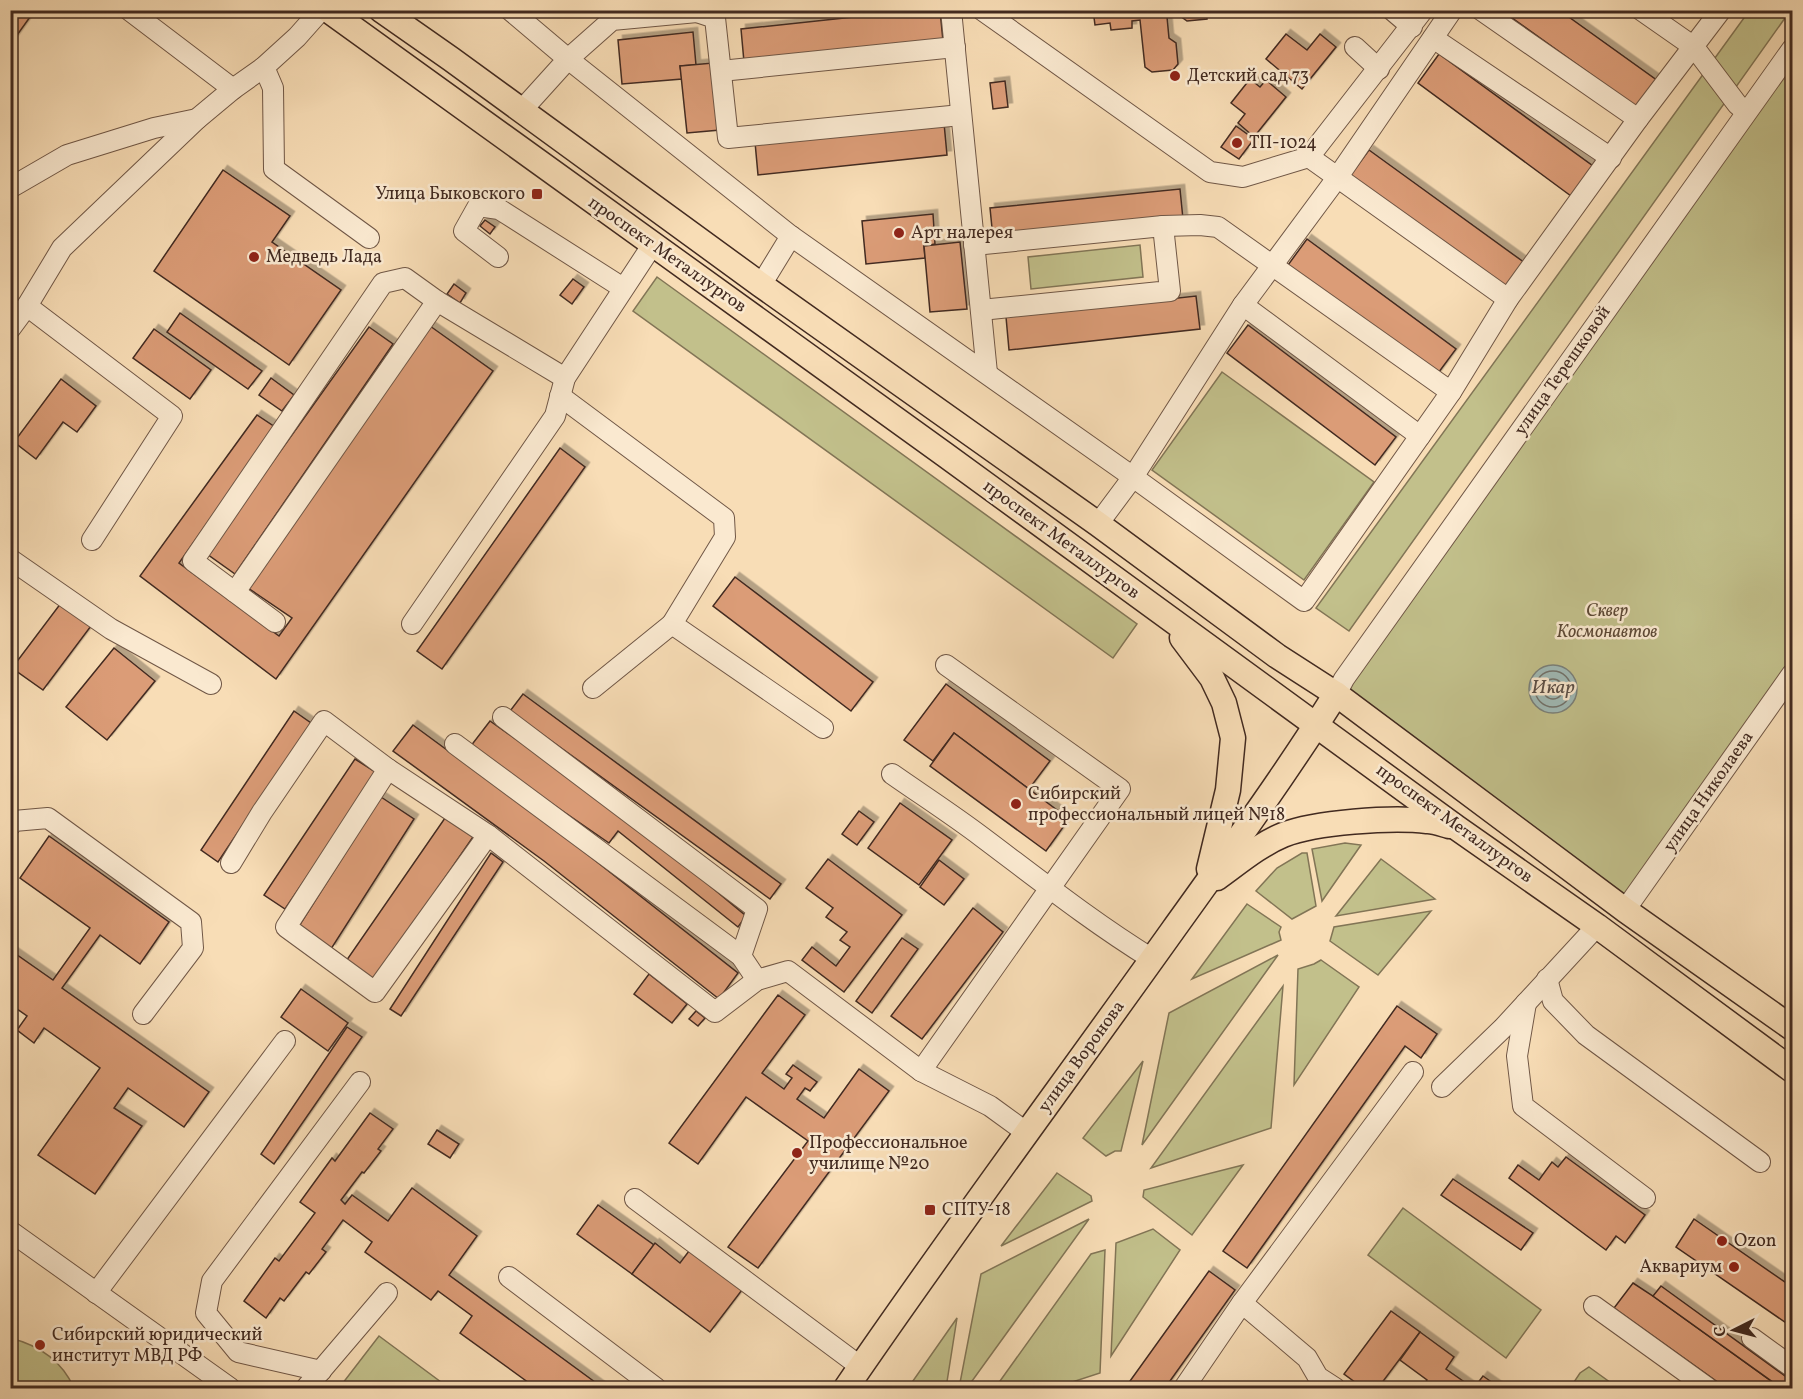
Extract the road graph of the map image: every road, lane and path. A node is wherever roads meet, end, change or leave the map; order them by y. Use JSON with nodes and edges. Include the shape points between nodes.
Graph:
{"nodes":[{"id":1,"x":129,"y":10,"type":"edge"},
{"id":2,"x":381,"y":10,"type":"edge"},
{"id":3,"x":510,"y":10,"type":"edge"},
{"id":4,"x":951,"y":10,"type":"edge"},
{"id":5,"x":982,"y":10,"type":"edge"},
{"id":6,"x":1392,"y":10,"type":"edge"},
{"id":7,"x":1452,"y":10,"type":"edge"},
{"id":8,"x":1481,"y":10,"type":"edge"},
{"id":9,"x":1641,"y":10,"type":"edge"},
{"id":10,"x":1721,"y":10,"type":"edge"},
{"id":11,"x":698,"y":11,"type":"edge"},
{"id":12,"x":331,"y":12,"type":"edge"},
{"id":13,"x":1418,"y":19,"type":"edge"},
{"id":14,"x":1432,"y":38,"type":"junction"},
{"id":15,"x":955,"y":47,"type":"junction"},
{"id":16,"x":1355,"y":47,"type":"dead end"},
{"id":17,"x":1694,"y":47,"type":"junction"},
{"id":18,"x":1792,"y":49,"type":"edge"},
{"id":19,"x":568,"y":59,"type":"junction"},
{"id":20,"x":264,"y":67,"type":"junction"},
{"id":21,"x":1379,"y":69,"type":"junction"},
{"id":22,"x":722,"y":71,"type":"junction"},
{"id":23,"x":233,"y":88,"type":"junction"},
{"id":24,"x":522,"y":111,"type":"junction"},
{"id":25,"x":1746,"y":112,"type":"junction"},
{"id":26,"x":961,"y":116,"type":"junction"},
{"id":27,"x":197,"y":118,"type":"junction"},
{"id":28,"x":1638,"y":119,"type":"junction"},
{"id":29,"x":1309,"y":158,"type":"junction"},
{"id":30,"x":1611,"y":158,"type":"junction"},
{"id":31,"x":1337,"y":178,"type":"junction"},
{"id":32,"x":10,"y":188,"type":"edge"},
{"id":33,"x":1163,"y":226,"type":"junction"},
{"id":34,"x":791,"y":236,"type":"junction"},
{"id":35,"x":369,"y":238,"type":"dead end"},
{"id":36,"x":653,"y":244,"type":"junction"},
{"id":37,"x":974,"y":245,"type":"junction"},
{"id":38,"x":498,"y":257,"type":"dead end"},
{"id":39,"x":1272,"y":265,"type":"junction"},
{"id":40,"x":762,"y":285,"type":"junction"},
{"id":41,"x":623,"y":288,"type":"junction"},
{"id":42,"x":1508,"y":299,"type":"junction"},
{"id":43,"x":437,"y":301,"type":"junction"},
{"id":44,"x":1243,"y":305,"type":"junction"},
{"id":45,"x":27,"y":306,"type":"junction"},
{"id":46,"x":981,"y":310,"type":"junction"},
{"id":47,"x":10,"y":329,"type":"edge"},
{"id":48,"x":987,"y":373,"type":"junction"},
{"id":49,"x":562,"y":387,"type":"junction"},
{"id":50,"x":1451,"y":392,"type":"junction"},
{"id":51,"x":1420,"y":436,"type":"junction"},
{"id":52,"x":1133,"y":477,"type":"junction"},
{"id":53,"x":1098,"y":524,"type":"junction"},
{"id":54,"x":92,"y":540,"type":"dead end"},
{"id":55,"x":10,"y":559,"type":"edge"},
{"id":56,"x":235,"y":592,"type":"junction"},
{"id":57,"x":1153,"y":607,"type":"junction"},
{"id":58,"x":275,"y":622,"type":"dead end"},
{"id":59,"x":412,"y":624,"type":"dead end"},
{"id":60,"x":672,"y":624,"type":"junction"},
{"id":61,"x":946,"y":665,"type":"dead end"},
{"id":62,"x":1792,"y":674,"type":"edge"},
{"id":63,"x":211,"y":684,"type":"dead end"},
{"id":64,"x":593,"y":688,"type":"dead end"},
{"id":65,"x":1336,"y":694,"type":"junction"},
{"id":66,"x":503,"y":717,"type":"dead end"},
{"id":67,"x":1317,"y":725,"type":"junction"},
{"id":68,"x":824,"y":728,"type":"dead end"},
{"id":69,"x":455,"y":744,"type":"dead end"},
{"id":70,"x":388,"y":769,"type":"junction"},
{"id":71,"x":892,"y":774,"type":"dead end"},
{"id":72,"x":10,"y":826,"type":"edge"},
{"id":73,"x":1457,"y":828,"type":"junction"},
{"id":74,"x":488,"y":835,"type":"junction"},
{"id":75,"x":231,"y":863,"type":"dead end"},
{"id":76,"x":1205,"y":886,"type":"junction"},
{"id":77,"x":1049,"y":889,"type":"junction"},
{"id":78,"x":1625,"y":910,"type":"junction"},
{"id":79,"x":1603,"y":930,"type":"junction"},
{"id":80,"x":741,"y":957,"type":"junction"},
{"id":81,"x":1152,"y":959,"type":"junction"},
{"id":82,"x":757,"y":980,"type":"junction"},
{"id":83,"x":1547,"y":980,"type":"junction"},
{"id":84,"x":1527,"y":1004,"type":"junction"},
{"id":85,"x":143,"y":1014,"type":"dead end"},
{"id":86,"x":1792,"y":1028,"type":"edge"},
{"id":87,"x":285,"y":1041,"type":"dead end"},
{"id":88,"x":1792,"y":1070,"type":"edge"},
{"id":89,"x":921,"y":1071,"type":"junction"},
{"id":90,"x":1413,"y":1072,"type":"dead end"},
{"id":91,"x":360,"y":1082,"type":"dead end"},
{"id":92,"x":1442,"y":1087,"type":"dead end"},
{"id":93,"x":1027,"y":1133,"type":"junction"},
{"id":94,"x":1760,"y":1162,"type":"dead end"},
{"id":95,"x":1645,"y":1198,"type":"dead end"},
{"id":96,"x":635,"y":1199,"type":"dead end"},
{"id":97,"x":10,"y":1231,"type":"edge"},
{"id":98,"x":509,"y":1277,"type":"dead end"},
{"id":99,"x":96,"y":1293,"type":"junction"},
{"id":100,"x":387,"y":1293,"type":"dead end"},
{"id":101,"x":1242,"y":1303,"type":"junction"},
{"id":102,"x":1594,"y":1306,"type":"dead end"},
{"id":103,"x":1752,"y":1338,"type":"dead end"},
{"id":104,"x":861,"y":1367,"type":"junction"},
{"id":105,"x":1792,"y":1367,"type":"edge"},
{"id":106,"x":321,"y":1371,"type":"junction"},
{"id":107,"x":230,"y":1389,"type":"edge"},
{"id":108,"x":306,"y":1389,"type":"edge"},
{"id":109,"x":656,"y":1389,"type":"edge"},
{"id":110,"x":846,"y":1389,"type":"edge"},
{"id":111,"x":1184,"y":1389,"type":"edge"},
{"id":112,"x":1335,"y":1389,"type":"edge"},
{"id":113,"x":1708,"y":1389,"type":"edge"}],
"edges":[{"from":1,"to":23,"type":"street"},
{"from":2,"to":24,"type":"main road","name":"проспект Металлургов"},
{"from":3,"to":19,"type":"street"},
{"from":4,"to":15,"type":"street"},
{"from":5,"to":29,"type":"street","via":[[1210,172],[1243,177]]},
{"from":6,"to":13,"type":"street"},
{"from":7,"to":14,"type":"street"},
{"from":8,"to":28,"type":"street"},
{"from":9,"to":17,"type":"street"},
{"from":10,"to":17,"type":"street"},
{"from":11,"to":19,"type":"street","via":[[612,20]]},
{"from":11,"to":22,"type":"street","via":[[715,18]]},
{"from":12,"to":20,"type":"street"},
{"from":12,"to":36,"type":"main road","name":"проспект Металлургов"},
{"from":13,"to":21,"type":"street"},
{"from":14,"to":30,"type":"street"},
{"from":14,"to":31,"type":"street"},
{"from":15,"to":22,"type":"street"},
{"from":15,"to":26,"type":"street"},
{"from":16,"to":21,"type":"street"},
{"from":17,"to":25,"type":"street"},
{"from":17,"to":28,"type":"street"},
{"from":18,"to":25,"type":"street","name":"улица Терешковой"},
{"from":19,"to":24,"type":"street"},
{"from":19,"to":34,"type":"street"},
{"from":20,"to":23,"type":"street"},
{"from":20,"to":35,"type":"street","via":[[273,88],[274,169]]},
{"from":21,"to":29,"type":"street"},
{"from":22,"to":26,"type":"street","via":[[728,138]]},
{"from":23,"to":27,"type":"street"},
{"from":24,"to":40,"type":"main road","name":"проспект Металлургов"},
{"from":25,"to":65,"type":"street","name":"улица Терешковой"},
{"from":26,"to":37,"type":"street"},
{"from":27,"to":32,"type":"street","via":[[67,155]]},
{"from":27,"to":45,"type":"street","via":[[62,249]]},
{"from":28,"to":30,"type":"street"},
{"from":29,"to":31,"type":"street"},
{"from":30,"to":42,"type":"street"},
{"from":31,"to":39,"type":"street"},
{"from":31,"to":42,"type":"street"},
{"from":33,"to":37,"type":"street"},
{"from":33,"to":39,"type":"street","via":[[1218,228]]},
{"from":33,"to":46,"type":"street","via":[[1170,291]]},
{"from":34,"to":40,"type":"street"},
{"from":34,"to":48,"type":"street"},
{"from":36,"to":41,"type":"street"},
{"from":36,"to":57,"type":"main road","name":"проспект Металлургов"},
{"from":37,"to":46,"type":"street"},
{"from":38,"to":41,"type":"street","via":[[464,231],[478,206],[499,209]]},
{"from":39,"to":44,"type":"street"},
{"from":39,"to":50,"type":"street"},
{"from":40,"to":53,"type":"main road","name":"проспект Металлургов"},
{"from":41,"to":49,"type":"street"},
{"from":42,"to":50,"type":"street"},
{"from":43,"to":49,"type":"street"},
{"from":43,"to":56,"type":"street"},
{"from":43,"to":56,"type":"street","via":[[405,278],[383,283],[193,561]]},
{"from":44,"to":51,"type":"street"},
{"from":44,"to":52,"type":"street"},
{"from":45,"to":47,"type":"street"},
{"from":45,"to":54,"type":"street","via":[[172,416]]},
{"from":46,"to":48,"type":"street"},
{"from":48,"to":52,"type":"street"},
{"from":49,"to":59,"type":"street","via":[[555,416]]},
{"from":49,"to":60,"type":"street","via":[[724,518],[725,537]]},
{"from":50,"to":51,"type":"street"},
{"from":51,"to":52,"type":"street","via":[[1304,601]]},
{"from":52,"to":53,"type":"street"},
{"from":53,"to":65,"type":"main road","name":"проспект Металлургов","via":[[1277,656]]},
{"from":55,"to":63,"type":"street","via":[[111,629]]},
{"from":56,"to":58,"type":"street"},
{"from":57,"to":67,"type":"main road","name":"проспект Металлургов"},
{"from":57,"to":76,"type":"main road","via":[[1191,648],[1212,678],[1224,703],[1233,738],[1226,800]]},
{"from":60,"to":64,"type":"street"},
{"from":60,"to":68,"type":"street"},
{"from":61,"to":77,"type":"street","via":[[1120,789]]},
{"from":62,"to":78,"type":"street","name":"улица Николаева"},
{"from":65,"to":67,"type":"main road","name":"улица Воронова"},
{"from":65,"to":78,"type":"main road","name":"проспект Металлургов"},
{"from":66,"to":80,"type":"street","via":[[757,909]]},
{"from":67,"to":73,"type":"main road","name":"проспект Металлургов"},
{"from":67,"to":76,"type":"main road","name":"улица Воронова"},
{"from":69,"to":80,"type":"street"},
{"from":70,"to":74,"type":"street"},
{"from":70,"to":74,"type":"street","via":[[286,927],[375,992]]},
{"from":70,"to":75,"type":"street","via":[[324,721]]},
{"from":71,"to":77,"type":"street"},
{"from":72,"to":85,"type":"street","via":[[14,821],[48,818],[191,922],[193,948]]},
{"from":73,"to":76,"type":"main road","via":[[1429,821],[1388,820],[1285,834]]},
{"from":73,"to":79,"type":"main road","name":"проспект Металлургов"},
{"from":74,"to":82,"type":"street","via":[[715,1012]]},
{"from":76,"to":81,"type":"main road","name":"улица Воронова"},
{"from":77,"to":81,"type":"street"},
{"from":77,"to":89,"type":"street"},
{"from":78,"to":79,"type":"main road"},
{"from":78,"to":86,"type":"main road","name":"проспект Металлургов"},
{"from":79,"to":83,"type":"street"},
{"from":79,"to":88,"type":"main road","name":"проспект Металлургов"},
{"from":80,"to":82,"type":"street"},
{"from":81,"to":93,"type":"main road","name":"улица Воронова"},
{"from":82,"to":89,"type":"street","via":[[788,971]]},
{"from":83,"to":84,"type":"street"},
{"from":83,"to":94,"type":"street","via":[[1553,1001],[1586,1035]]},
{"from":84,"to":92,"type":"street"},
{"from":84,"to":95,"type":"street","via":[[1517,1056],[1523,1106]]},
{"from":87,"to":99,"type":"street"},
{"from":89,"to":93,"type":"street","via":[[990,1106]]},
{"from":90,"to":101,"type":"street"},
{"from":91,"to":106,"type":"street","via":[[212,1281],[206,1313],[238,1352]]},
{"from":93,"to":104,"type":"main road","name":"улица Воронова"},
{"from":96,"to":104,"type":"street"},
{"from":97,"to":99,"type":"street"},
{"from":98,"to":109,"type":"street"},
{"from":99,"to":107,"type":"street"},
{"from":100,"to":106,"type":"street"},
{"from":101,"to":111,"type":"street"},
{"from":101,"to":112,"type":"street","via":[[1307,1358],[1318,1377]]},
{"from":102,"to":113,"type":"street"},
{"from":103,"to":105,"type":"street"},
{"from":104,"to":110,"type":"main road","name":"улица Воронова"},
{"from":106,"to":108,"type":"street"}]}
